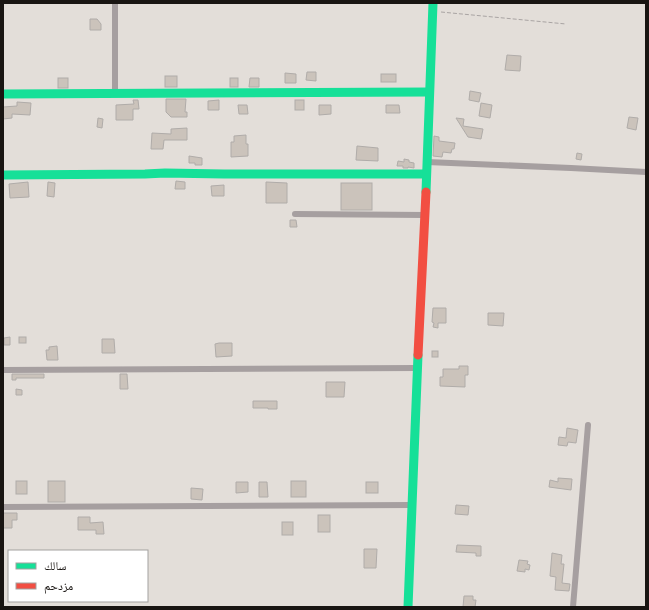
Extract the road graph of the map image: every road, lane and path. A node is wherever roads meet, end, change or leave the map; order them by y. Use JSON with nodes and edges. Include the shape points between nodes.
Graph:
{"nodes":[{"id":1,"x":115,"y":3,"type":"edge"},
{"id":2,"x":432,"y":7,"type":"edge"},
{"id":3,"x":566,"y":24,"type":"dead end"},
{"id":4,"x":429,"y":92,"type":"junction"},
{"id":5,"x":3,"y":94,"type":"edge"},
{"id":6,"x":115,"y":94,"type":"junction"},
{"id":7,"x":427,"y":162,"type":"junction"},
{"id":8,"x":646,"y":172,"type":"edge"},
{"id":9,"x":426,"y":174,"type":"junction"},
{"id":10,"x":3,"y":175,"type":"edge"},
{"id":11,"x":295,"y":214,"type":"dead end"},
{"id":12,"x":425,"y":215,"type":"junction"},
{"id":13,"x":417,"y":368,"type":"junction"},
{"id":14,"x":3,"y":370,"type":"edge"},
{"id":15,"x":588,"y":426,"type":"dead end"},
{"id":16,"x":412,"y":505,"type":"junction"},
{"id":17,"x":3,"y":507,"type":"edge"},
{"id":18,"x":408,"y":607,"type":"edge"},
{"id":19,"x":573,"y":607,"type":"edge"}],
"edges":[{"from":1,"to":6,"type":"street"},
{"from":2,"to":3,"type":"path"},
{"from":2,"to":4,"type":"street"},
{"from":4,"to":6,"type":"street"},
{"from":4,"to":7,"type":"street"},
{"from":5,"to":6,"type":"street"},
{"from":7,"to":8,"type":"street"},
{"from":7,"to":9,"type":"street"},
{"from":9,"to":10,"type":"street"},
{"from":9,"to":12,"type":"street"},
{"from":11,"to":12,"type":"street"},
{"from":12,"to":13,"type":"street"},
{"from":13,"to":14,"type":"street"},
{"from":13,"to":16,"type":"street"},
{"from":15,"to":19,"type":"street"},
{"from":16,"to":17,"type":"street"},
{"from":16,"to":18,"type":"street"}]}
